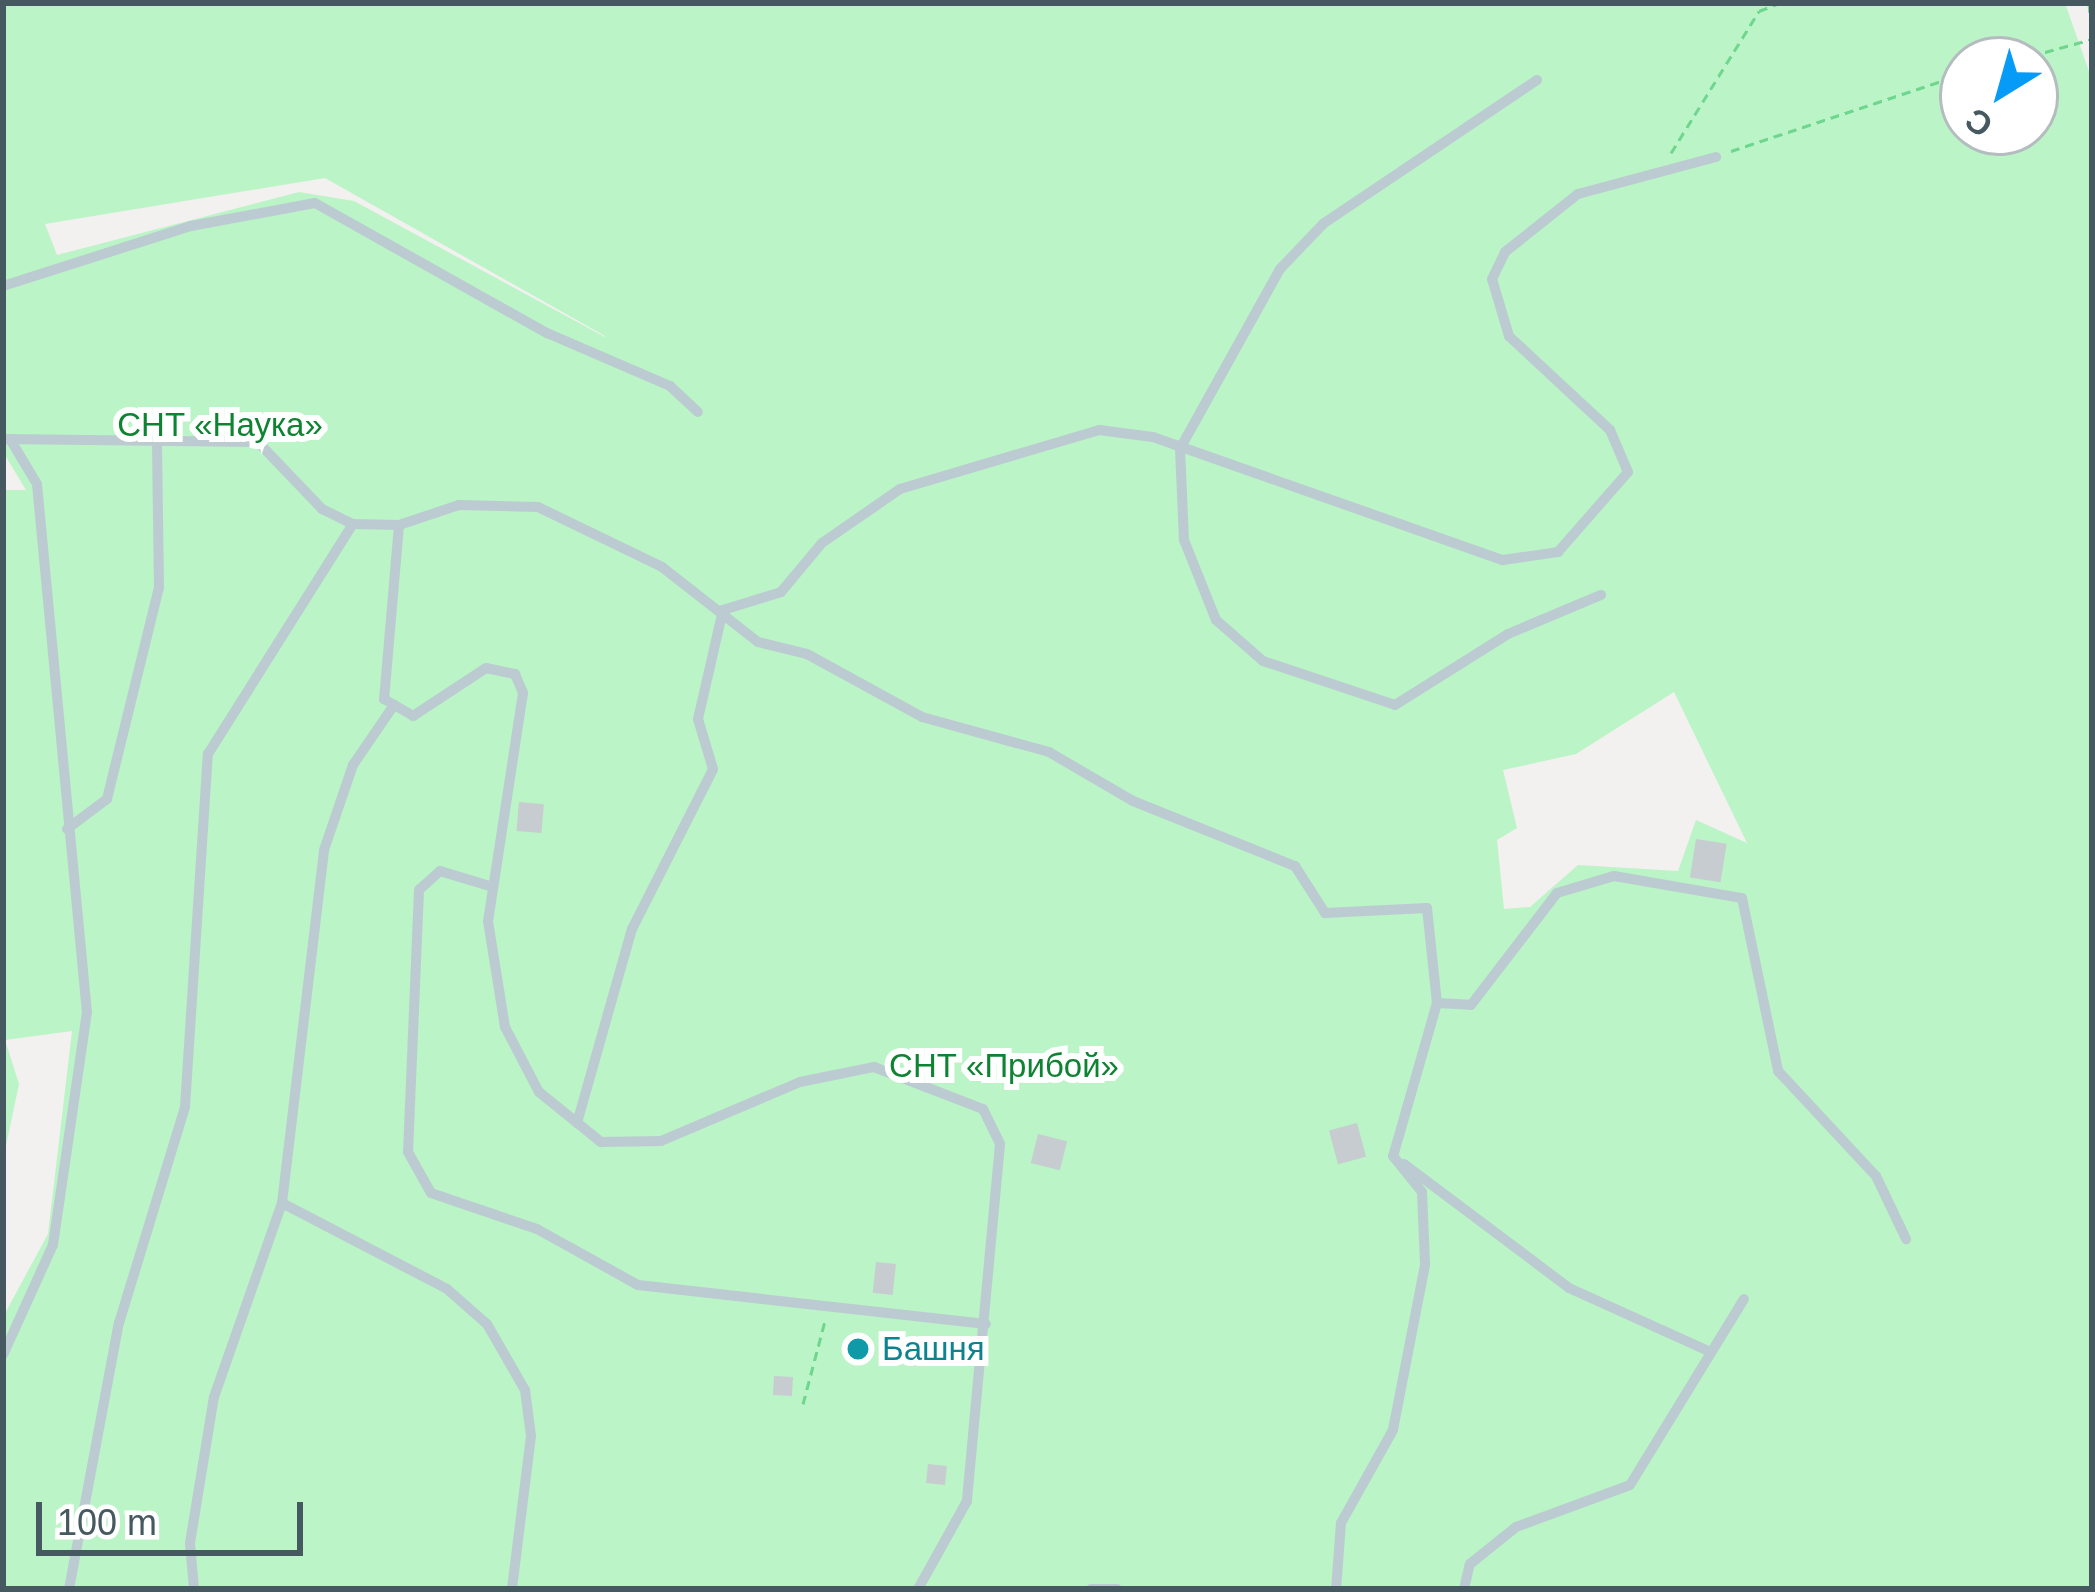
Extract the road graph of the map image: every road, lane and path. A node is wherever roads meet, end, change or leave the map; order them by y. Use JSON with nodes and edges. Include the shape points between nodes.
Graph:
{"nodes":[{"id":1,"x":1780,"y":3,"type":"edge"},
{"id":2,"x":2089,"y":3,"type":"edge"},
{"id":3,"x":2092,"y":37,"type":"edge"},
{"id":4,"x":2059,"y":47,"type":"edge"},
{"id":5,"x":1537,"y":80,"type":"dead end"},
{"id":6,"x":1939,"y":82,"type":"edge"},
{"id":7,"x":1716,"y":157,"type":"joint"},
{"id":8,"x":1662,"y":167,"type":"junction"},
{"id":9,"x":3,"y":286,"type":"edge"},
{"id":10,"x":698,"y":412,"type":"dead end"},
{"id":11,"x":6,"y":439,"type":"edge"},
{"id":12,"x":157,"y":442,"type":"junction"},
{"id":13,"x":1180,"y":449,"type":"junction"},
{"id":14,"x":353,"y":524,"type":"junction"},
{"id":15,"x":399,"y":525,"type":"junction"},
{"id":16,"x":1601,"y":595,"type":"dead end"},
{"id":17,"x":717,"y":620,"type":"junction"},
{"id":18,"x":394,"y":705,"type":"junction"},
{"id":19,"x":67,"y":830,"type":"junction"},
{"id":20,"x":493,"y":887,"type":"junction"},
{"id":21,"x":1437,"y":1003,"type":"junction"},
{"id":22,"x":577,"y":1123,"type":"junction"},
{"id":23,"x":1393,"y":1156,"type":"junction"},
{"id":24,"x":282,"y":1203,"type":"junction"},
{"id":25,"x":1906,"y":1239,"type":"dead end"},
{"id":26,"x":1744,"y":1299,"type":"dead end"},
{"id":27,"x":833,"y":1312,"type":"junction"},
{"id":28,"x":986,"y":1324,"type":"junction"},
{"id":29,"x":1711,"y":1352,"type":"junction"},
{"id":30,"x":3,"y":1355,"type":"edge"},
{"id":31,"x":803,"y":1404,"type":"dead end"},
{"id":32,"x":69,"y":1589,"type":"edge"},
{"id":33,"x":194,"y":1589,"type":"edge"},
{"id":34,"x":512,"y":1589,"type":"edge"},
{"id":35,"x":918,"y":1589,"type":"edge"},
{"id":36,"x":1091,"y":1589,"type":"edge"},
{"id":37,"x":1117,"y":1589,"type":"edge"},
{"id":38,"x":1336,"y":1589,"type":"edge"},
{"id":39,"x":1465,"y":1589,"type":"edge"}],
"edges":[{"from":1,"to":8,"type":"path","via":[[1759,11]]},
{"from":2,"to":3,"type":"path"},
{"from":3,"to":4,"type":"path"},
{"from":5,"to":13,"type":"lane","via":[[1324,223],[1238,331]]},
{"from":6,"to":7,"type":"path"},
{"from":7,"to":8,"type":"lane"},
{"from":8,"to":13,"type":"lane","via":[[1578,194],[1504,252],[1492,279],[1509,336],[1610,430],[1628,472],[1558,552],[1503,560]]},
{"from":9,"to":10,"type":"lane","via":[[171,232],[315,203],[547,333],[670,386]]},
{"from":11,"to":12,"type":"lane"},
{"from":11,"to":19,"type":"lane","via":[[37,484]]},
{"from":12,"to":14,"type":"lane","via":[[258,442],[322,509]]},
{"from":12,"to":19,"type":"lane","via":[[159,588],[107,799]]},
{"from":13,"to":16,"type":"lane","via":[[1184,540],[1216,620],[1263,661],[1336,693],[1395,705],[1508,634]]},
{"from":13,"to":17,"type":"lane","via":[[1099,430],[900,489],[822,543],[781,592]]},
{"from":14,"to":15,"type":"lane"},
{"from":14,"to":32,"type":"lane","via":[[208,754],[185,1107],[119,1323]]},
{"from":15,"to":17,"type":"lane","via":[[459,505],[538,507],[662,566]]},
{"from":15,"to":18,"type":"lane","via":[[384,700]]},
{"from":17,"to":21,"type":"lane","via":[[922,717],[1049,752],[1133,801],[1244,841],[1295,866],[1325,913],[1427,908]]},
{"from":17,"to":22,"type":"lane","via":[[698,718],[713,769],[632,929]]},
{"from":18,"to":20,"type":"lane","via":[[413,716],[486,668],[514,674],[523,693]]},
{"from":18,"to":24,"type":"lane","via":[[353,765],[324,850]]},
{"from":19,"to":30,"type":"lane","via":[[86,1013],[53,1245]]},
{"from":20,"to":22,"type":"lane","via":[[505,1027],[539,1092]]},
{"from":20,"to":27,"type":"lane","via":[[440,871],[418,890],[408,1152],[431,1193],[537,1229],[638,1285]]},
{"from":21,"to":23,"type":"lane"},
{"from":21,"to":25,"type":"lane","via":[[1471,1005],[1557,893],[1614,876],[1742,898],[1778,1072],[1876,1176]]},
{"from":22,"to":28,"type":"lane","via":[[601,1142],[661,1141],[800,1082],[874,1067],[983,1109],[1000,1144]]},
{"from":23,"to":29,"type":"lane","via":[[1569,1288]]},
{"from":23,"to":38,"type":"lane","via":[[1422,1192],[1425,1265],[1393,1430],[1341,1523]]},
{"from":24,"to":33,"type":"lane","via":[[214,1397],[190,1543]]},
{"from":24,"to":34,"type":"lane","via":[[447,1288],[487,1324],[525,1390],[531,1436]]},
{"from":26,"to":29,"type":"lane"},
{"from":27,"to":28,"type":"lane"},
{"from":27,"to":31,"type":"path","via":[[813,1335]]},
{"from":28,"to":35,"type":"lane","via":[[967,1501]]},
{"from":29,"to":39,"type":"lane","via":[[1630,1485],[1516,1527],[1470,1564]]},
{"from":36,"to":37,"type":"lane"}]}
